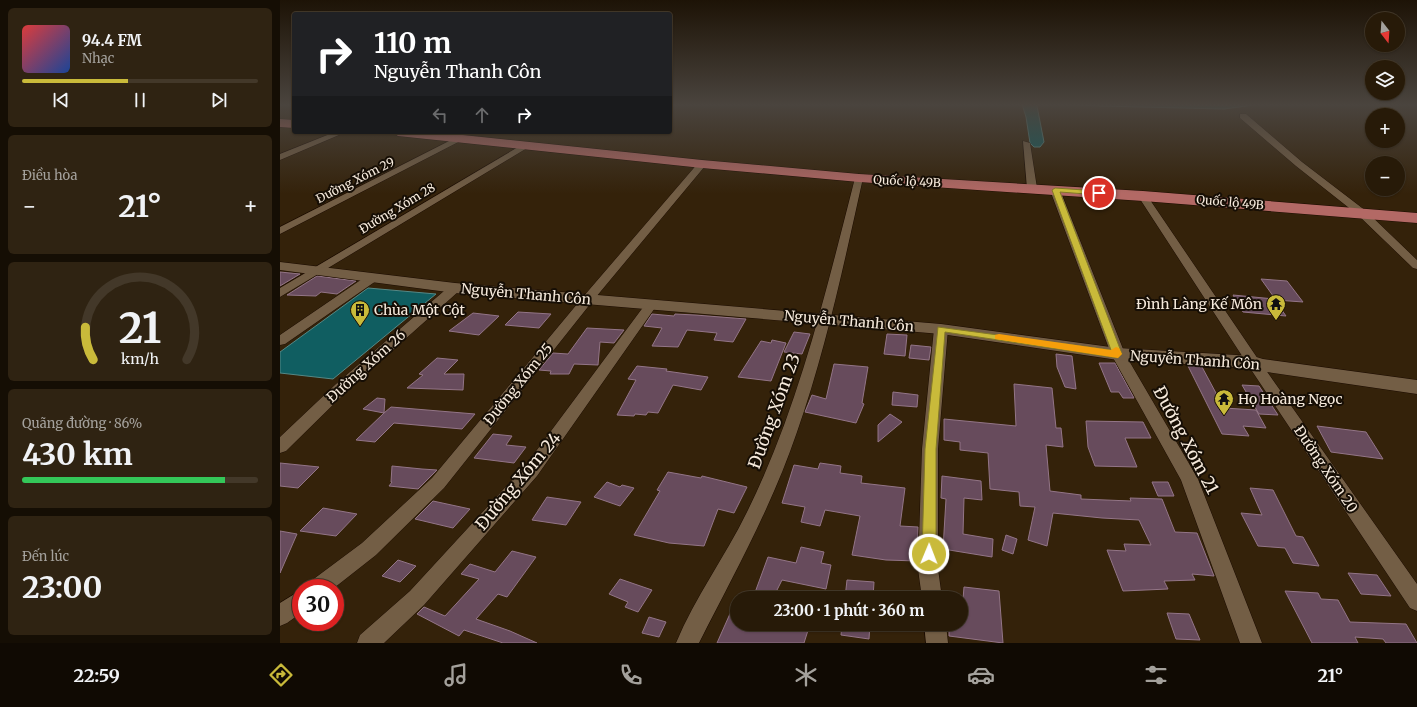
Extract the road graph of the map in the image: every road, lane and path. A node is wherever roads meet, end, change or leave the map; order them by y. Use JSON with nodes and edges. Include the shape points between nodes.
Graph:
{"nodes":[{"id":1,"x":337,"y":134,"type":"edge"},
{"id":2,"x":419,"y":134,"type":"edge"},
{"id":3,"x":1265,"y":134,"type":"edge"},
{"id":4,"x":462,"y":138,"type":"junction"},
{"id":5,"x":1026,"y":143,"type":"dead end"},
{"id":6,"x":528,"y":145,"type":"junction"},
{"id":7,"x":280,"y":158,"type":"edge"},
{"id":8,"x":702,"y":164,"type":"junction"},
{"id":9,"x":859,"y":178,"type":"junction"},
{"id":10,"x":1032,"y":188,"type":"junction"},
{"id":11,"x":1055,"y":190,"type":"junction"},
{"id":12,"x":1143,"y":196,"type":"junction"},
{"id":13,"x":1362,"y":213,"type":"junction"},
{"id":14,"x":1417,"y":218,"type":"edge"},
{"id":15,"x":280,"y":231,"type":"edge"},
{"id":16,"x":280,"y":266,"type":"edge"},
{"id":17,"x":1417,"y":266,"type":"edge"},
{"id":18,"x":317,"y":271,"type":"junction"},
{"id":19,"x":372,"y":278,"type":"junction"},
{"id":20,"x":454,"y":288,"type":"junction"},
{"id":21,"x":280,"y":293,"type":"edge"},
{"id":22,"x":587,"y":300,"type":"junction"},
{"id":23,"x":651,"y":305,"type":"junction"},
{"id":24,"x":825,"y":320,"type":"junction"},
{"id":25,"x":941,"y":329,"type":"junction"},
{"id":26,"x":280,"y":341,"type":"edge"},
{"id":27,"x":1118,"y":354,"type":"junction"},
{"id":28,"x":1253,"y":362,"type":"junction"},
{"id":29,"x":1417,"y":387,"type":"edge"},
{"id":30,"x":280,"y":447,"type":"edge"},
{"id":31,"x":330,"y":579,"type":"edge"},
{"id":32,"x":931,"y":591,"type":"edge"},
{"id":33,"x":1417,"y":601,"type":"edge"},
{"id":34,"x":292,"y":607,"type":"edge"},
{"id":35,"x":280,"y":616,"type":"edge"},
{"id":36,"x":936,"y":631,"type":"edge"},
{"id":37,"x":368,"y":643,"type":"edge"},
{"id":38,"x":687,"y":643,"type":"edge"},
{"id":39,"x":937,"y":643,"type":"edge"},
{"id":40,"x":1251,"y":643,"type":"edge"}],
"edges":[{"from":1,"to":7,"type":"street"},
{"from":2,"to":4,"type":"main road","name":"Quốc lộ 49B"},
{"from":3,"to":13,"type":"street"},
{"from":4,"to":6,"type":"main road","name":"Quốc lộ 49B"},
{"from":4,"to":15,"type":"street","name":"Đường Xóm 29"},
{"from":5,"to":10,"type":"street"},
{"from":6,"to":8,"type":"main road","name":"Quốc lộ 49B"},
{"from":6,"to":18,"type":"street","name":"Đường Xóm 28"},
{"from":8,"to":9,"type":"main road","name":"Quốc lộ 49B"},
{"from":8,"to":22,"type":"street","name":"Đường Xóm 25"},
{"from":9,"to":10,"type":"main road","name":"Quốc lộ 49B"},
{"from":9,"to":24,"type":"street","name":"Đường Xóm 23"},
{"from":10,"to":11,"type":"main road","name":"Quốc lộ 49B"},
{"from":11,"to":12,"type":"main road","name":"Quốc lộ 49B"},
{"from":11,"to":27,"type":"street","name":"Đường Xóm 21"},
{"from":12,"to":13,"type":"main road","name":"Quốc lộ 49B"},
{"from":12,"to":28,"type":"street","name":"Đường Xóm 20"},
{"from":13,"to":14,"type":"main road","name":"Quốc lộ 49B"},
{"from":13,"to":17,"type":"street"},
{"from":16,"to":18,"type":"street","name":"Nguyễn Thanh Côn"},
{"from":18,"to":19,"type":"street","name":"Nguyễn Thanh Côn"},
{"from":18,"to":21,"type":"street","name":"Đường Xóm 28"},
{"from":19,"to":20,"type":"street","name":"Nguyễn Thanh Côn"},
{"from":19,"to":26,"type":"street"},
{"from":20,"to":22,"type":"street","name":"Nguyễn Thanh Côn"},
{"from":20,"to":30,"type":"street","name":"Đường Xóm 26","via":[[341,388]]},
{"from":22,"to":23,"type":"street","name":"Nguyễn Thanh Côn"},
{"from":22,"to":31,"type":"street","name":"Đường Xóm 25","via":[[438,483],[369,549]]},
{"from":23,"to":24,"type":"street","name":"Nguyễn Thanh Côn"},
{"from":23,"to":37,"type":"street","name":"Đường Xóm 24","via":[[531,471],[417,598]]},
{"from":24,"to":25,"type":"street","name":"Nguyễn Thanh Côn"},
{"from":24,"to":38,"type":"street","name":"Đường Xóm 23","via":[[789,433],[755,515]]},
{"from":25,"to":27,"type":"street","name":"Nguyễn Thanh Côn"},
{"from":25,"to":32,"type":"street","via":[[930,449],[928,569]]},
{"from":27,"to":28,"type":"street","name":"Nguyễn Thanh Côn"},
{"from":27,"to":40,"type":"street","name":"Đường Xóm 21","via":[[1189,479]]},
{"from":28,"to":29,"type":"street","name":"Nguyễn Thanh Côn"},
{"from":28,"to":33,"type":"street","name":"Đường Xóm 20"},
{"from":34,"to":35,"type":"street"},
{"from":36,"to":39,"type":"street"}]}
